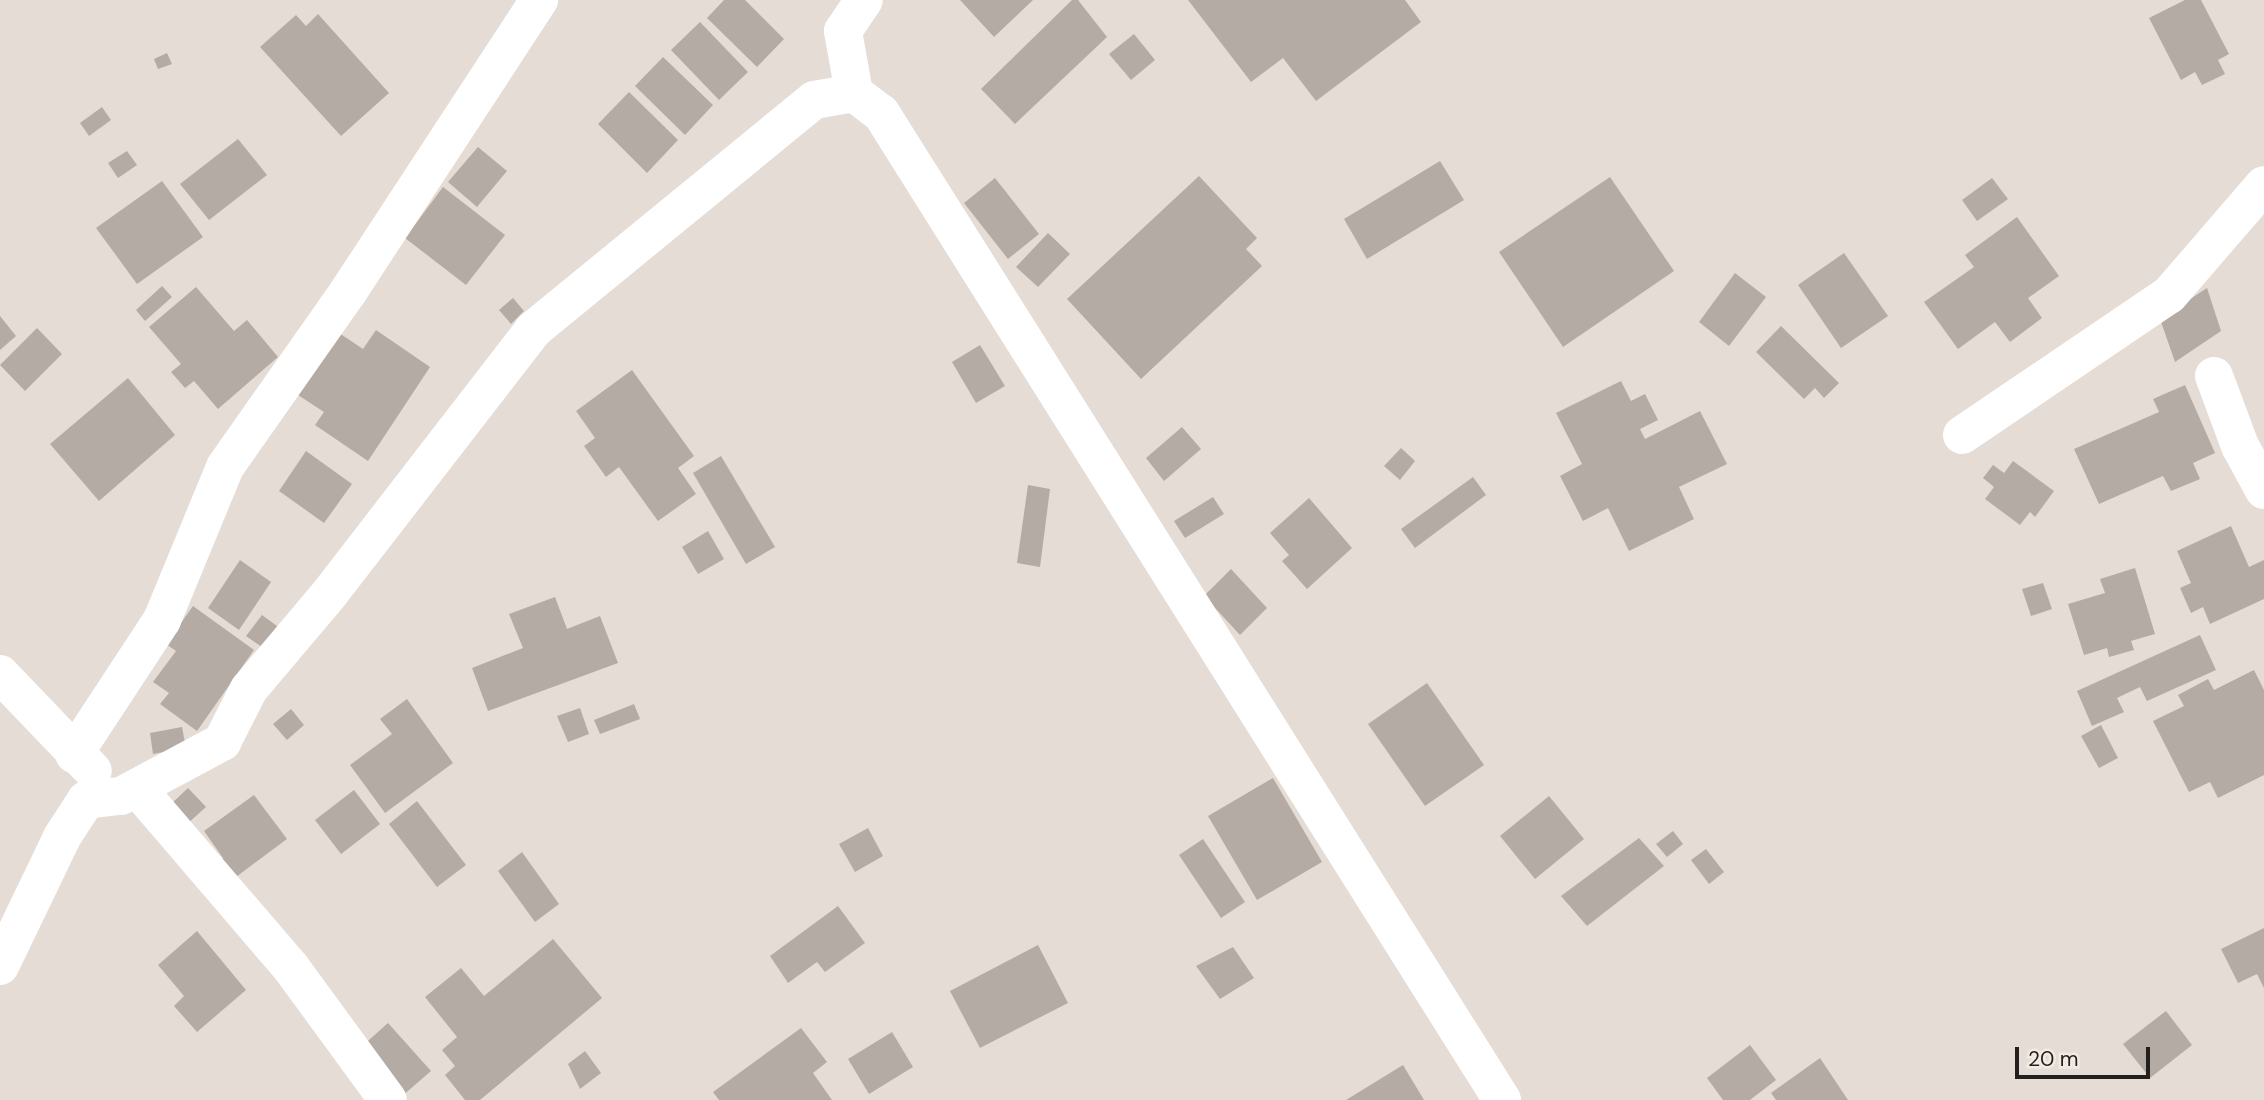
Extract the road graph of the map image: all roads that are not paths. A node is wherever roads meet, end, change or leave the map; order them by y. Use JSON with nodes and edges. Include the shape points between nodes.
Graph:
{"nodes":[{"id":1,"x":539,"y":0,"type":"edge"},
{"id":2,"x":864,"y":0,"type":"edge"},
{"id":3,"x":854,"y":93,"type":"junction"},
{"id":4,"x":2264,"y":185,"type":"edge"},
{"id":5,"x":2214,"y":376,"type":"dead end"},
{"id":6,"x":1962,"y":435,"type":"dead end"},
{"id":7,"x":2264,"y":490,"type":"edge"},
{"id":8,"x":0,"y":674,"type":"edge"},
{"id":9,"x":74,"y":754,"type":"junction"},
{"id":10,"x":129,"y":792,"type":"junction"},
{"id":11,"x":0,"y":966,"type":"edge"},
{"id":12,"x":388,"y":1100,"type":"edge"},
{"id":13,"x":1502,"y":1100,"type":"edge"}],
"edges":[{"from":1,"to":9,"type":"street","via":[[348,292],[225,467],[162,621]]},
{"from":2,"to":3,"type":"street","via":[[843,31]]},
{"from":3,"to":10,"type":"street","via":[[814,100],[533,330],[330,593],[249,688],[222,742]]},
{"from":3,"to":13,"type":"street","via":[[881,113]]},
{"from":4,"to":6,"type":"street","via":[[2169,295]]},
{"from":5,"to":7,"type":"street"},
{"from":8,"to":9,"type":"street"},
{"from":9,"to":10,"type":"street"},
{"from":10,"to":11,"type":"street","via":[[86,800],[62,837]]},
{"from":10,"to":12,"type":"street","via":[[292,970]]}]}
